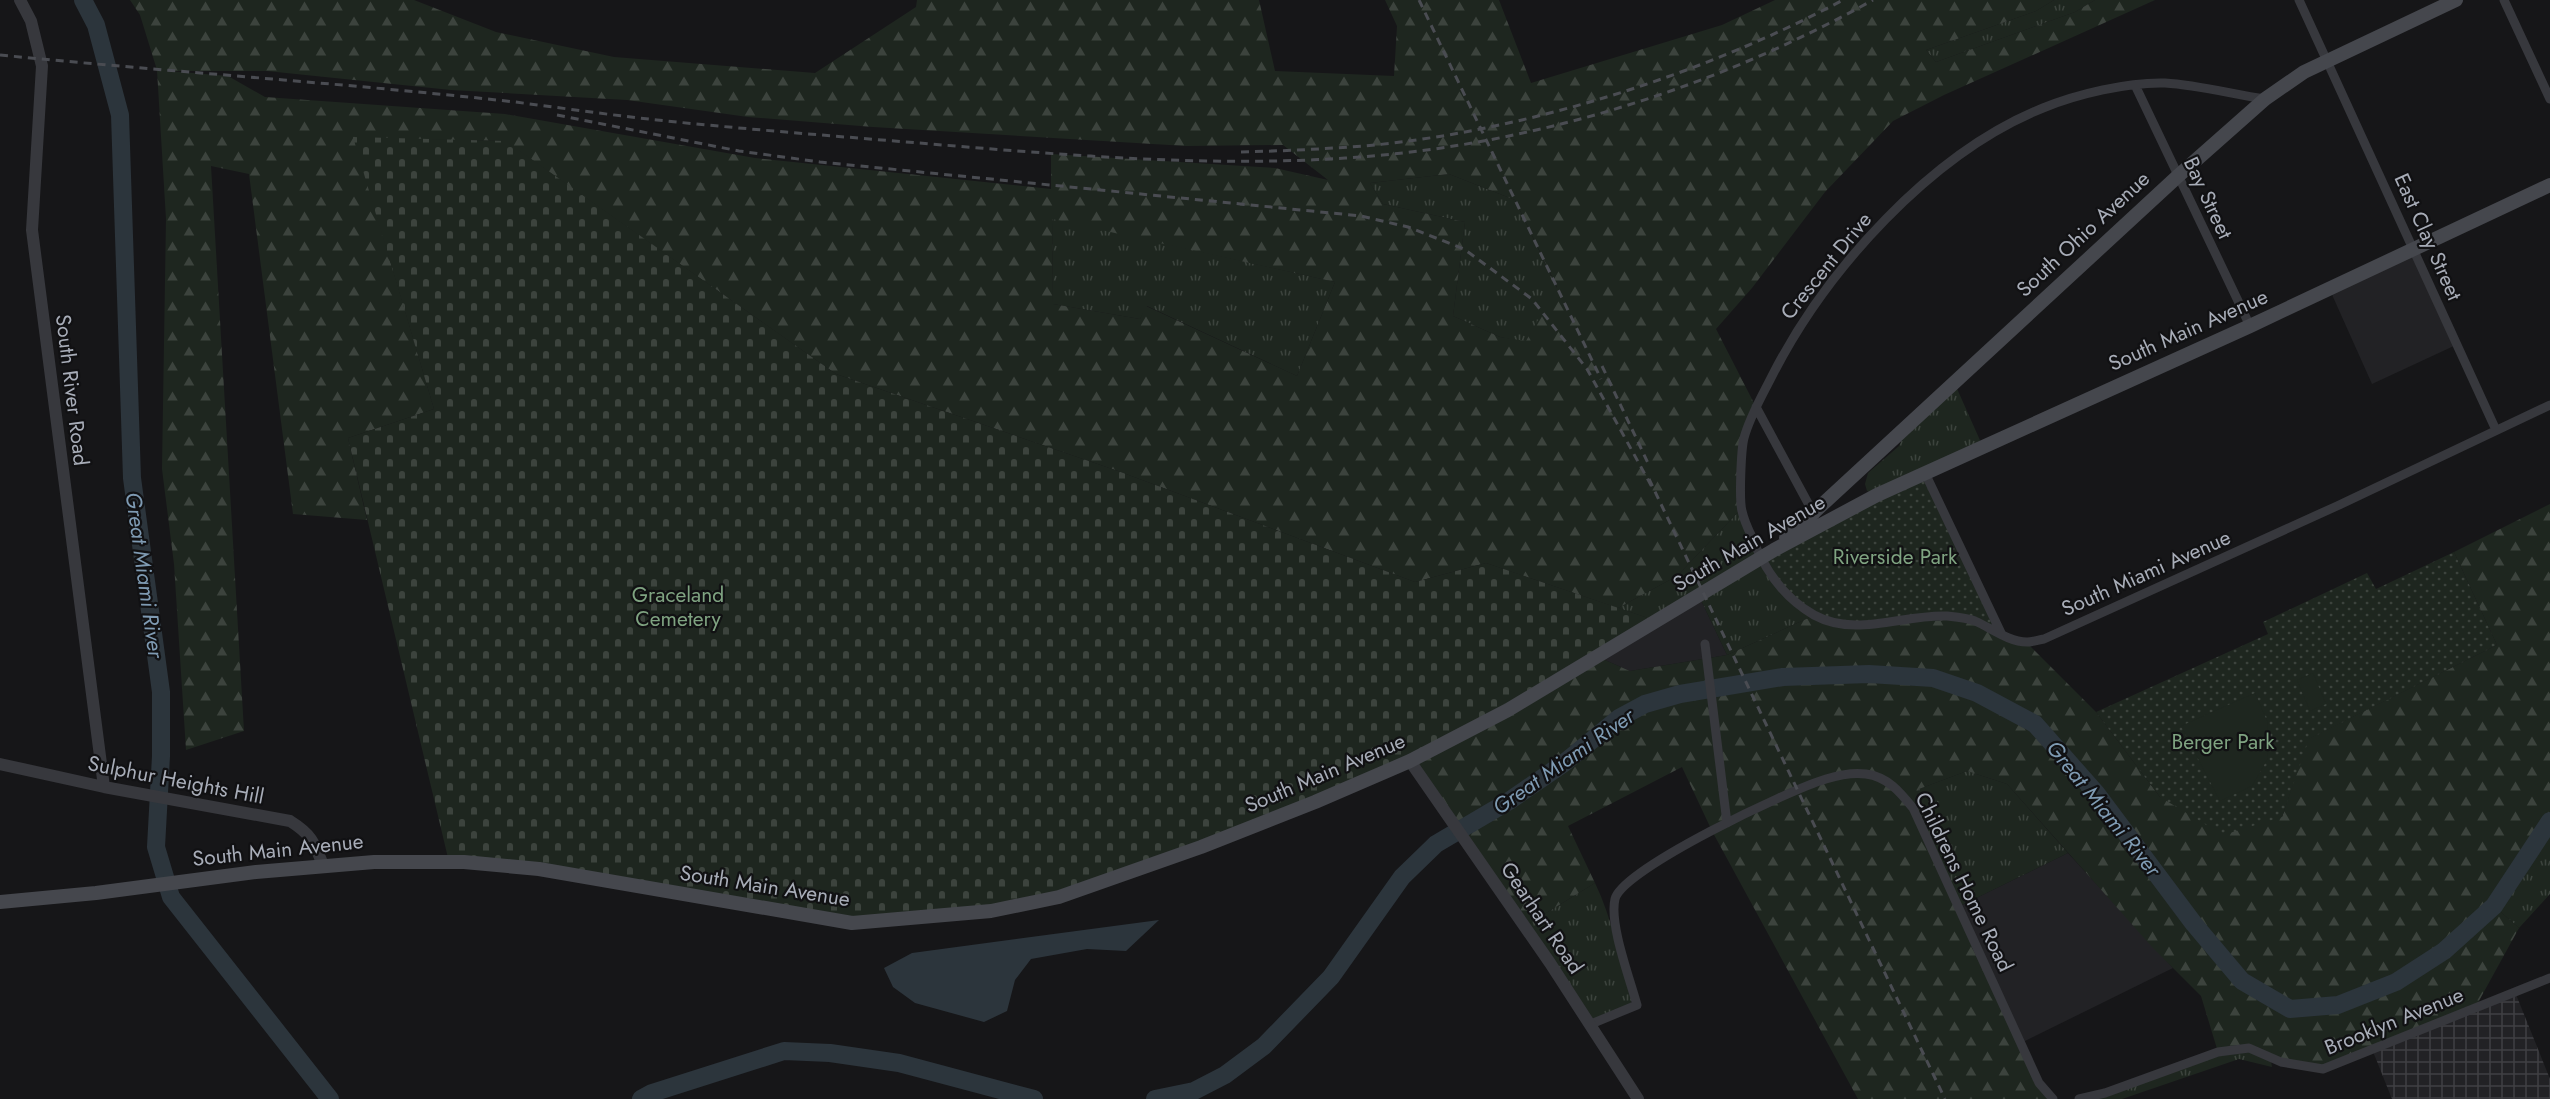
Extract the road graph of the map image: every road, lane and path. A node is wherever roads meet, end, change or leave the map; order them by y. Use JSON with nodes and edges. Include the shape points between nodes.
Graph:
{"nodes":[{"id":1,"x":20,"y":0,"type":"edge"},
{"id":2,"x":2299,"y":0,"type":"edge"},
{"id":3,"x":2456,"y":0,"type":"edge"},
{"id":4,"x":2504,"y":0,"type":"edge"},
{"id":5,"x":2327,"y":60,"type":"junction"},
{"id":6,"x":2135,"y":85,"type":"junction"},
{"id":7,"x":2265,"y":99,"type":"junction"},
{"id":8,"x":2550,"y":99,"type":"edge"},
{"id":9,"x":2178,"y":176,"type":"junction"},
{"id":10,"x":2550,"y":185,"type":"edge"},
{"id":11,"x":2414,"y":248,"type":"junction"},
{"id":12,"x":2250,"y":326,"type":"junction"},
{"id":13,"x":2550,"y":405,"type":"edge"},
{"id":14,"x":1756,"y":406,"type":"junction"},
{"id":15,"x":2496,"y":430,"type":"junction"},
{"id":16,"x":1925,"y":473,"type":"junction"},
{"id":17,"x":1813,"y":512,"type":"junction"},
{"id":18,"x":1821,"y":525,"type":"junction"},
{"id":19,"x":1774,"y":550,"type":"junction"},
{"id":20,"x":1760,"y":559,"type":"junction"},
{"id":21,"x":2002,"y":635,"type":"junction"},
{"id":22,"x":1705,"y":644,"type":"dead end"},
{"id":23,"x":1410,"y":761,"type":"junction"},
{"id":24,"x":0,"y":764,"type":"edge"},
{"id":25,"x":104,"y":787,"type":"junction"},
{"id":26,"x":1727,"y":823,"type":"junction"},
{"id":27,"x":323,"y":865,"type":"junction"},
{"id":28,"x":0,"y":902,"type":"edge"},
{"id":29,"x":2550,"y":978,"type":"edge"},
{"id":30,"x":1591,"y":1024,"type":"junction"},
{"id":31,"x":1638,"y":1099,"type":"edge"},
{"id":32,"x":2053,"y":1099,"type":"edge"},
{"id":33,"x":2079,"y":1099,"type":"edge"}],
"edges":[{"from":1,"to":25,"type":"street","name":"South River Road","via":[[31,21],[42,66],[32,230]]},
{"from":2,"to":5,"type":"street","name":"East Clay Street"},
{"from":3,"to":5,"type":"main road","name":"South Ohio Avenue"},
{"from":4,"to":8,"type":"street"},
{"from":5,"to":7,"type":"main road","name":"South Ohio Avenue"},
{"from":5,"to":11,"type":"street","name":"East Clay Street"},
{"from":6,"to":7,"type":"street","name":"Crescent Drive","via":[[2165,83]]},
{"from":6,"to":9,"type":"street","name":"Bay Street"},
{"from":6,"to":14,"type":"street","name":"Crescent Drive","via":[[2070,98],[2041,109],[1982,140],[1925,181],[1869,236],[1791,338]]},
{"from":7,"to":9,"type":"main road","name":"South Ohio Avenue"},
{"from":9,"to":12,"type":"street","name":"Bay Street"},
{"from":9,"to":17,"type":"main road","name":"South Ohio Avenue"},
{"from":10,"to":11,"type":"main road","name":"South Main Avenue"},
{"from":11,"to":12,"type":"main road","name":"South Main Avenue"},
{"from":11,"to":15,"type":"street","name":"East Clay Street"},
{"from":12,"to":16,"type":"main road","name":"South Main Avenue"},
{"from":13,"to":15,"type":"street","name":"South Miami Avenue"},
{"from":14,"to":17,"type":"street"},
{"from":14,"to":20,"type":"street","name":"Crescent Drive","via":[[1744,439],[1741,509]]},
{"from":15,"to":21,"type":"street","name":"South Miami Avenue","via":[[2044,639],[2026,642]]},
{"from":16,"to":18,"type":"main road","name":"South Main Avenue"},
{"from":16,"to":21,"type":"street"},
{"from":17,"to":18,"type":"street"},
{"from":17,"to":19,"type":"main road","name":"South Ohio Avenue"},
{"from":18,"to":19,"type":"main road","name":"South Main Avenue"},
{"from":19,"to":20,"type":"main road","name":"South Main Avenue"},
{"from":20,"to":21,"type":"street","name":"South Miami Avenue","via":[[1789,597],[1815,615],[1837,623],[1868,625],[1947,616],[1972,620]]},
{"from":20,"to":23,"type":"main road","name":"South Main Avenue","via":[[1509,710]]},
{"from":22,"to":26,"type":"street"},
{"from":23,"to":27,"type":"main road","name":"South Main Avenue","via":[[1180,855],[1059,897],[991,911],[852,923],[529,868],[464,862]]},
{"from":23,"to":30,"type":"street","name":"Gearhart Road"},
{"from":24,"to":25,"type":"street","name":"Sulphur Heights Hill"},
{"from":25,"to":27,"type":"street","name":"Sulphur Heights Hill","via":[[290,821],[306,831]]},
{"from":26,"to":30,"type":"street","name":"Childrens Home Road","via":[[1623,885],[1615,897],[1613,917],[1637,1005]]},
{"from":26,"to":32,"type":"street","name":"Childrens Home Road","via":[[1793,791],[1849,773],[1868,774],[1900,790],[1912,808],[2039,1083]]},
{"from":27,"to":28,"type":"main road","name":"South Main Avenue"},
{"from":29,"to":33,"type":"street","name":"Brooklyn Avenue","via":[[2323,1069],[2282,1062],[2249,1048],[2218,1052],[2105,1094]]},
{"from":30,"to":31,"type":"street","name":"Gearhart Road"}]}
